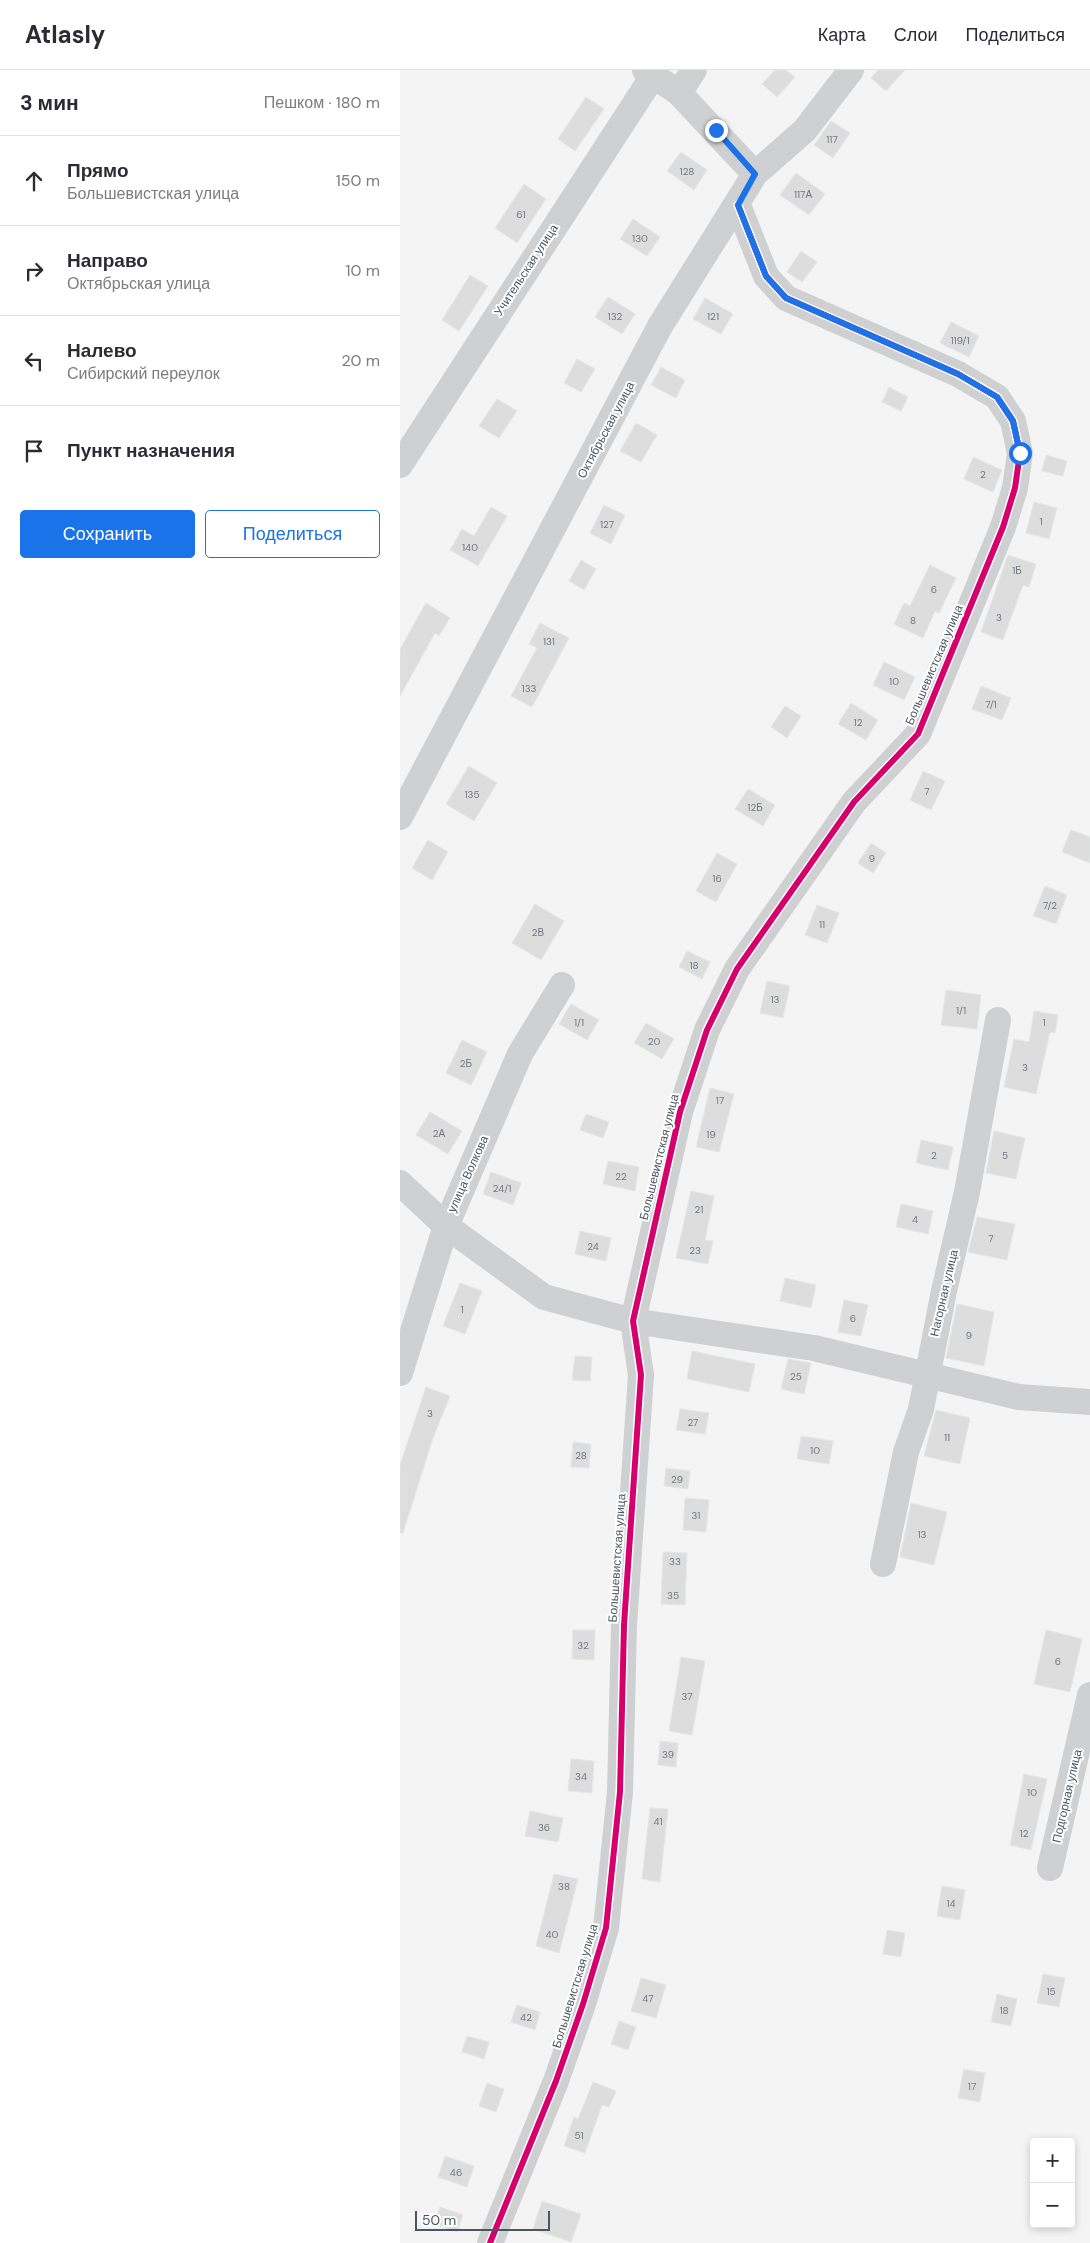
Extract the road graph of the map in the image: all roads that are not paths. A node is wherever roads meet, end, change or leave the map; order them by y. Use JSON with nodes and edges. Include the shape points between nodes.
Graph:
{"nodes":[{"id":1,"x":694,"y":70,"type":"edge"},
{"id":2,"x":851,"y":70,"type":"edge"},
{"id":3,"x":649,"y":73,"type":"edge"},
{"id":4,"x":679,"y":93,"type":"junction"},
{"id":5,"x":755,"y":174,"type":"junction"},
{"id":6,"x":738,"y":205,"type":"junction"},
{"id":7,"x":400,"y":465,"type":"edge"},
{"id":8,"x":404,"y":801,"type":"edge"},
{"id":9,"x":562,"y":985,"type":"dead end"},
{"id":10,"x":998,"y":1020,"type":"dead end"},
{"id":11,"x":400,"y":1183,"type":"edge"},
{"id":12,"x":446,"y":1226,"type":"junction"},
{"id":13,"x":633,"y":1322,"type":"junction"},
{"id":14,"x":400,"y":1374,"type":"edge"},
{"id":15,"x":926,"y":1376,"type":"junction"},
{"id":16,"x":1090,"y":1402,"type":"edge"},
{"id":17,"x":883,"y":1564,"type":"dead end"},
{"id":18,"x":1090,"y":1695,"type":"edge"},
{"id":19,"x":1050,"y":1868,"type":"dead end"},
{"id":20,"x":490,"y":2243,"type":"edge"}],
"edges":[{"from":1,"to":4,"type":"street"},
{"from":2,"to":5,"type":"street","name":"Октябрьская улица","via":[[805,130]]},
{"from":3,"to":4,"type":"street"},
{"from":3,"to":7,"type":"street","name":"Учительская улица"},
{"from":4,"to":5,"type":"street"},
{"from":5,"to":6,"type":"street","name":"Октябрьская улица"},
{"from":6,"to":8,"type":"street","name":"Октябрьская улица","via":[[660,326]]},
{"from":6,"to":13,"type":"street","name":"Большевистская улица","via":[[766,276],[786,298],[958,374],[997,397],[1013,421],[1020,453],[1015,488],[1003,527],[918,734],[854,802],[798,880],[737,969],[707,1030],[680,1112]]},
{"from":9,"to":12,"type":"street","name":"улица Волкова","via":[[520,1054]]},
{"from":10,"to":15,"type":"street","name":"Нагорная улица","via":[[967,1192]]},
{"from":11,"to":12,"type":"street"},
{"from":12,"to":13,"type":"street","via":[[544,1297]]},
{"from":12,"to":14,"type":"street","name":"улица Волкова"},
{"from":13,"to":15,"type":"street","via":[[814,1348]]},
{"from":13,"to":20,"type":"street","name":"Большевистская улица","via":[[641,1375],[624,1625],[620,1792],[606,1928],[556,2081]]},
{"from":15,"to":16,"type":"street","via":[[1019,1397]]},
{"from":15,"to":17,"type":"street","name":"Нагорная улица","via":[[921,1409],[906,1452]]},
{"from":18,"to":19,"type":"street","name":"Подгорная улица"}]}
